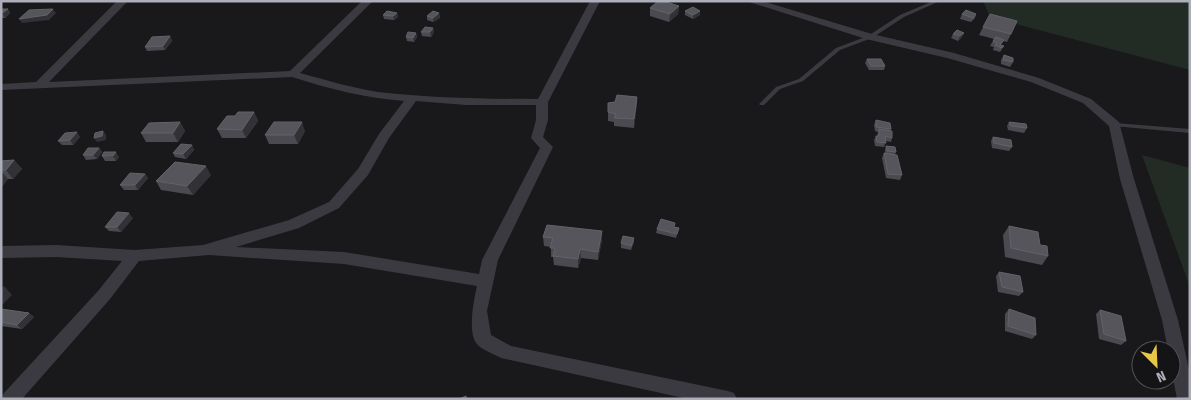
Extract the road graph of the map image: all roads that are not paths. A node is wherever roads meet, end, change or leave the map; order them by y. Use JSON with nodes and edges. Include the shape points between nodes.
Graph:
{"nodes":[{"id":1,"x":123,"y":1,"type":"edge"},
{"id":2,"x":368,"y":1,"type":"edge"},
{"id":3,"x":595,"y":1,"type":"edge"},
{"id":4,"x":751,"y":1,"type":"edge"},
{"id":5,"x":938,"y":1,"type":"edge"},
{"id":6,"x":870,"y":37,"type":"junction"},
{"id":7,"x":293,"y":74,"type":"junction"},
{"id":8,"x":39,"y":85,"type":"junction"},
{"id":9,"x":1,"y":87,"type":"edge"},
{"id":10,"x":413,"y":97,"type":"junction"},
{"id":11,"x":542,"y":102,"type":"junction"},
{"id":12,"x":762,"y":104,"type":"dead end"},
{"id":13,"x":1116,"y":125,"type":"junction"},
{"id":14,"x":1190,"y":131,"type":"edge"},
{"id":15,"x":203,"y":251,"type":"junction"},
{"id":16,"x":1,"y":252,"type":"edge"},
{"id":17,"x":135,"y":256,"type":"junction"},
{"id":18,"x":486,"y":281,"type":"junction"},
{"id":19,"x":10,"y":399,"type":"edge"},
{"id":20,"x":728,"y":399,"type":"edge"},
{"id":21,"x":1186,"y":399,"type":"edge"}],
"edges":[{"from":1,"to":8,"type":"street"},
{"from":2,"to":7,"type":"street"},
{"from":3,"to":11,"type":"street"},
{"from":4,"to":6,"type":"street"},
{"from":5,"to":6,"type":"lane","via":[[902,16]]},
{"from":6,"to":12,"type":"lane","via":[[838,49],[801,80],[778,88]]},
{"from":6,"to":13,"type":"street","via":[[950,55],[1035,80],[1087,101]]},
{"from":7,"to":8,"type":"street"},
{"from":7,"to":10,"type":"street","via":[[349,90]]},
{"from":8,"to":9,"type":"street"},
{"from":10,"to":11,"type":"street","via":[[466,102]]},
{"from":10,"to":15,"type":"street","via":[[383,137],[363,172],[334,205],[294,224]]},
{"from":11,"to":18,"type":"street","via":[[537,138],[547,147],[490,260]]},
{"from":13,"to":14,"type":"lane"},
{"from":13,"to":21,"type":"street","via":[[1127,178],[1170,320]]},
{"from":15,"to":17,"type":"street"},
{"from":15,"to":18,"type":"street","via":[[344,258]]},
{"from":16,"to":17,"type":"street","via":[[56,251]]},
{"from":17,"to":19,"type":"street"},
{"from":18,"to":20,"type":"street","via":[[480,311],[482,339],[507,354]]}]}
